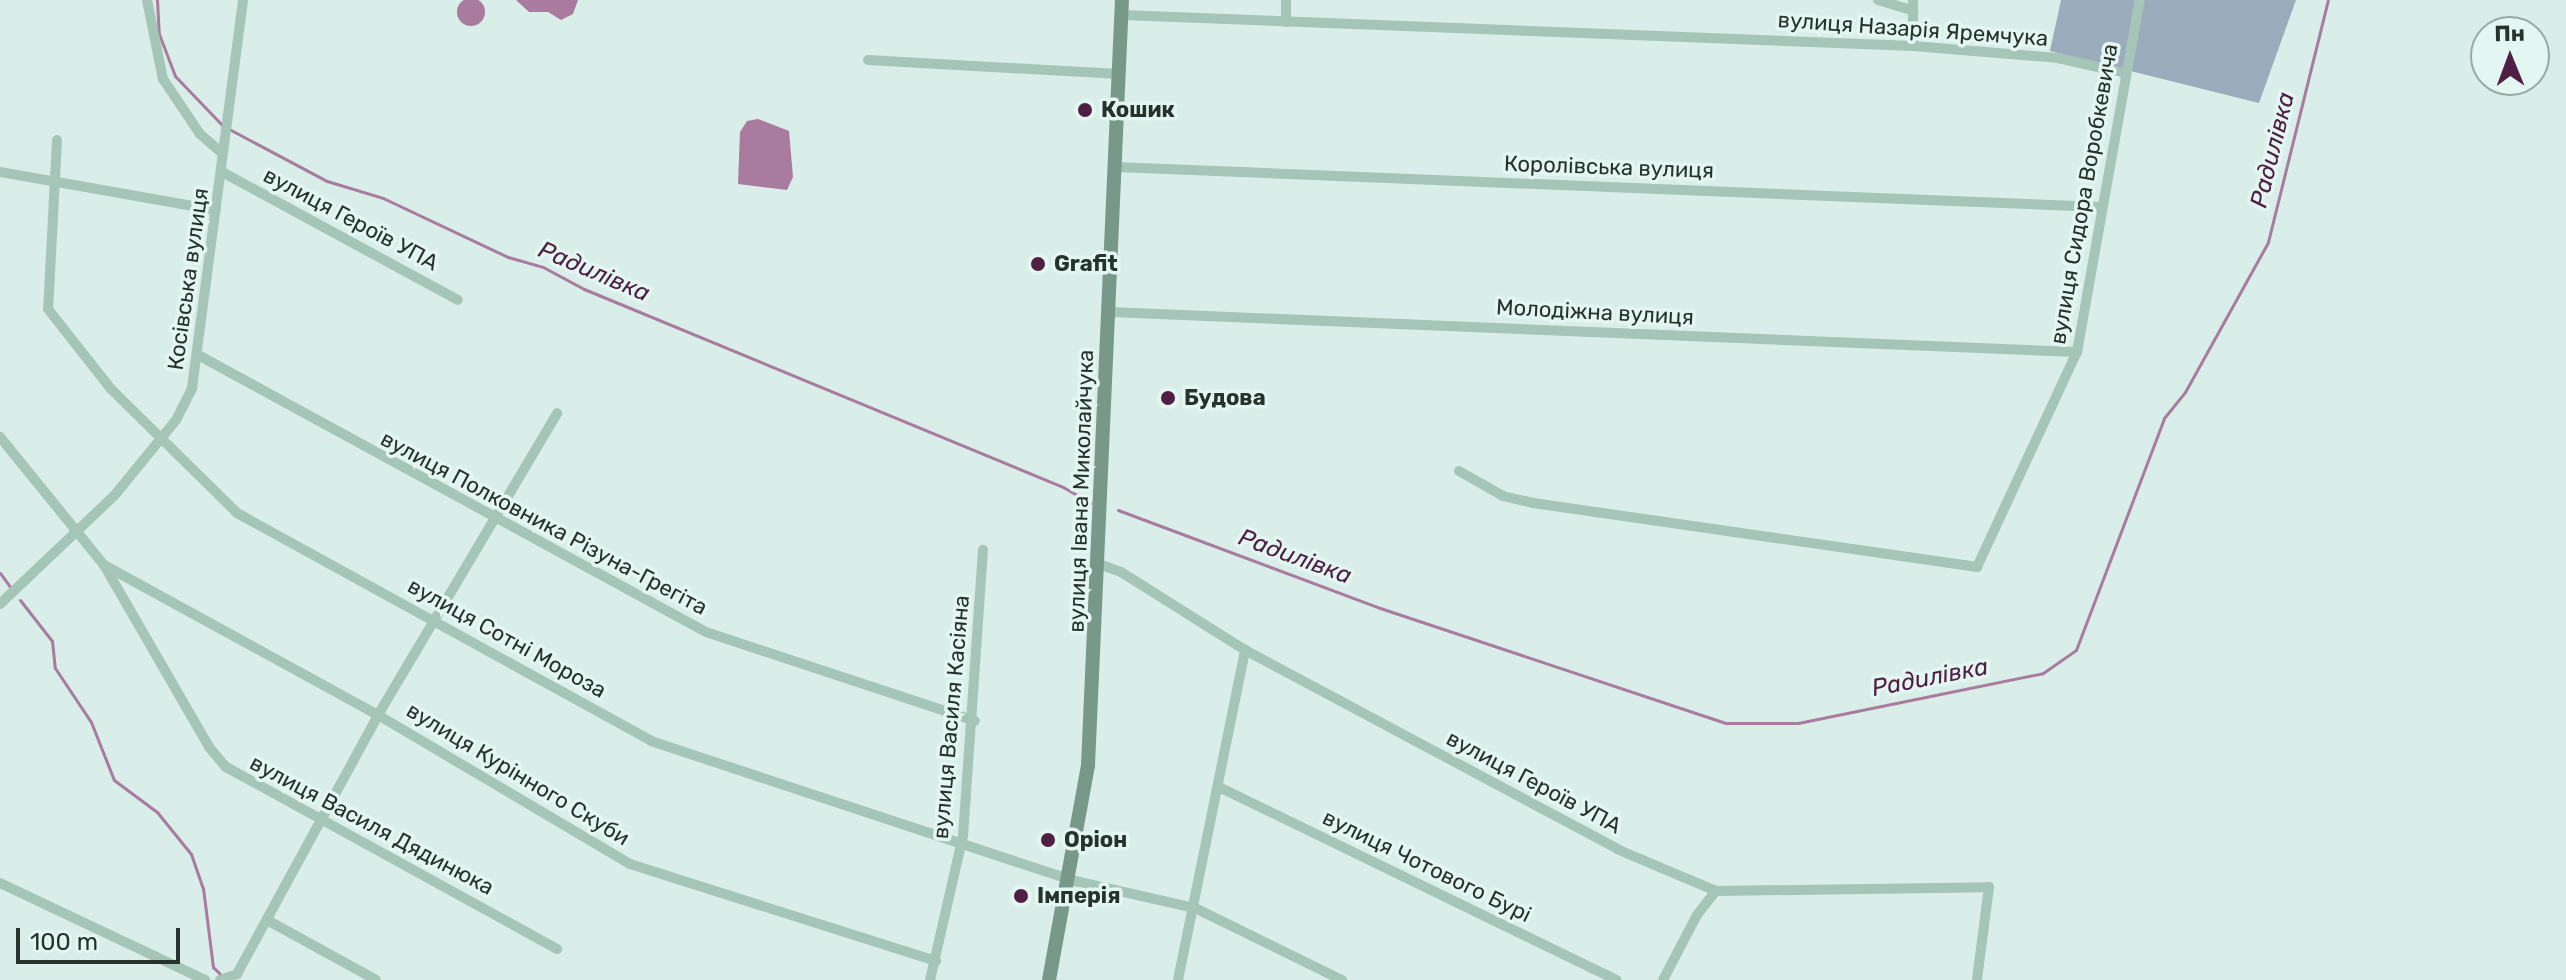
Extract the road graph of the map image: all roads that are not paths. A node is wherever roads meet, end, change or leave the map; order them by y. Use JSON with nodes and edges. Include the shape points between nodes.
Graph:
{"nodes":[{"id":1,"x":147,"y":0,"type":"edge"},
{"id":2,"x":243,"y":0,"type":"edge"},
{"id":3,"x":1286,"y":0,"type":"edge"},
{"id":4,"x":1878,"y":0,"type":"edge"},
{"id":5,"x":2140,"y":0,"type":"edge"},
{"id":6,"x":1913,"y":6,"type":"edge"},
{"id":7,"x":1122,"y":8,"type":"edge"},
{"id":8,"x":1286,"y":22,"type":"junction"},
{"id":9,"x":1913,"y":46,"type":"junction"},
{"id":10,"x":868,"y":60,"type":"dead end"},
{"id":11,"x":2124,"y":73,"type":"junction"},
{"id":12,"x":1120,"y":74,"type":"junction"},
{"id":13,"x":57,"y":140,"type":"dead end"},
{"id":14,"x":222,"y":153,"type":"junction"},
{"id":15,"x":1116,"y":167,"type":"junction"},
{"id":16,"x":0,"y":172,"type":"edge"},
{"id":17,"x":224,"y":173,"type":"junction"},
{"id":18,"x":57,"y":183,"type":"junction"},
{"id":19,"x":2100,"y":207,"type":"junction"},
{"id":20,"x":216,"y":210,"type":"junction"},
{"id":21,"x":458,"y":300,"type":"dead end"},
{"id":22,"x":1110,"y":312,"type":"junction"},
{"id":23,"x":2077,"y":352,"type":"junction"},
{"id":24,"x":200,"y":356,"type":"junction"},
{"id":25,"x":557,"y":413,"type":"dead end"},
{"id":26,"x":0,"y":437,"type":"edge"},
{"id":27,"x":159,"y":440,"type":"junction"},
{"id":28,"x":1459,"y":471,"type":"dead end"},
{"id":29,"x":492,"y":519,"type":"junction"},
{"id":30,"x":80,"y":532,"type":"junction"},
{"id":31,"x":983,"y":550,"type":"dead end"},
{"id":32,"x":1099,"y":564,"type":"junction"},
{"id":33,"x":104,"y":565,"type":"junction"},
{"id":34,"x":0,"y":604,"type":"edge"},
{"id":35,"x":434,"y":620,"type":"junction"},
{"id":36,"x":1245,"y":650,"type":"junction"},
{"id":37,"x":378,"y":715,"type":"junction"},
{"id":38,"x":975,"y":721,"type":"junction"},
{"id":39,"x":1219,"y":787,"type":"junction"},
{"id":40,"x":325,"y":820,"type":"junction"},
{"id":41,"x":962,"y":842,"type":"junction"},
{"id":42,"x":1069,"y":879,"type":"junction"},
{"id":43,"x":0,"y":883,"type":"edge"},
{"id":44,"x":1716,"y":891,"type":"junction"},
{"id":45,"x":1195,"y":908,"type":"junction"},
{"id":46,"x":267,"y":920,"type":"junction"},
{"id":47,"x":557,"y":949,"type":"dead end"},
{"id":48,"x":936,"y":961,"type":"junction"},
{"id":49,"x":200,"y":978,"type":"edge"},
{"id":50,"x":224,"y":979,"type":"edge"},
{"id":51,"x":376,"y":980,"type":"edge"},
{"id":52,"x":930,"y":980,"type":"edge"},
{"id":53,"x":1049,"y":980,"type":"edge"},
{"id":54,"x":1178,"y":980,"type":"edge"},
{"id":55,"x":1342,"y":980,"type":"edge"},
{"id":56,"x":1617,"y":980,"type":"edge"},
{"id":57,"x":1663,"y":980,"type":"edge"},
{"id":58,"x":1977,"y":980,"type":"edge"}],
"edges":[{"from":1,"to":14,"type":"street","via":[[163,79],[194,127]]},
{"from":2,"to":14,"type":"street","name":"Косівська вулиця"},
{"from":3,"to":8,"type":"street"},
{"from":4,"to":6,"type":"street"},
{"from":5,"to":11,"type":"street","name":"вулиця Сидора Воробкевича"},
{"from":6,"to":9,"type":"street"},
{"from":7,"to":8,"type":"street","name":"вулиця Назарія Яремчука"},
{"from":7,"to":12,"type":"street","name":"вулиця Івана Миколайчука"},
{"from":8,"to":9,"type":"street","name":"вулиця Назарія Яремчука"},
{"from":9,"to":11,"type":"street","name":"вулиця Назарія Яремчука","via":[[2058,58]]},
{"from":10,"to":12,"type":"street"},
{"from":11,"to":19,"type":"street","name":"вулиця Сидора Воробкевича"},
{"from":12,"to":15,"type":"street","name":"вулиця Івана Миколайчука"},
{"from":13,"to":18,"type":"street","name":"вулиця Сотні Мороза"},
{"from":14,"to":17,"type":"street","name":"Косівська вулиця"},
{"from":15,"to":19,"type":"street","name":"Королівська вулиця"},
{"from":15,"to":22,"type":"street","name":"вулиця Івана Миколайчука"},
{"from":16,"to":18,"type":"street"},
{"from":17,"to":20,"type":"street","name":"Косівська вулиця"},
{"from":17,"to":21,"type":"street","name":"вулиця Героїв УПА"},
{"from":18,"to":20,"type":"street"},
{"from":18,"to":27,"type":"street","name":"вулиця Сотні Мороза","via":[[47,306],[111,389]]},
{"from":19,"to":23,"type":"street","name":"вулиця Сидора Воробкевича"},
{"from":20,"to":24,"type":"street","name":"Косівська вулиця"},
{"from":22,"to":23,"type":"street","name":"Молодіжна вулиця"},
{"from":22,"to":32,"type":"street","name":"вулиця Івана Миколайчука"},
{"from":23,"to":28,"type":"street","name":"вулиця Сидора Воробкевича","via":[[1977,567],[1533,503],[1503,496]]},
{"from":24,"to":27,"type":"street","name":"Косівська вулиця","via":[[182,412]]},
{"from":24,"to":29,"type":"street","name":"вулиця Полковника Різуна-Грегіта"},
{"from":25,"to":29,"type":"street"},
{"from":26,"to":30,"type":"street","name":"вулиця Василя Дядинюка"},
{"from":27,"to":30,"type":"street","name":"Косівська вулиця"},
{"from":27,"to":35,"type":"street","name":"вулиця Сотні Мороза","via":[[237,513]]},
{"from":29,"to":35,"type":"street"},
{"from":29,"to":38,"type":"street","name":"вулиця Полковника Різуна-Грегіта","via":[[706,632]]},
{"from":30,"to":33,"type":"street","name":"вулиця Василя Дядинюка"},
{"from":30,"to":34,"type":"street","name":"Косівська вулиця"},
{"from":31,"to":38,"type":"street","name":"вулиця Василя Касіяна"},
{"from":32,"to":36,"type":"street","name":"вулиця Героїв УПА","via":[[1121,572]]},
{"from":32,"to":42,"type":"street","name":"вулиця Івана Миколайчука","via":[[1088,765]]},
{"from":33,"to":37,"type":"street","name":"вулиця Курінного Скуби"},
{"from":33,"to":40,"type":"street","name":"вулиця Василя Дядинюка","via":[[214,755],[236,775]]},
{"from":35,"to":37,"type":"street"},
{"from":35,"to":41,"type":"street","name":"вулиця Сотні Мороза","via":[[651,741]]},
{"from":36,"to":39,"type":"street"},
{"from":36,"to":44,"type":"street","name":"вулиця Героїв УПА","via":[[1619,850]]},
{"from":37,"to":40,"type":"street"},
{"from":37,"to":48,"type":"street","name":"вулиця Курінного Скуби","via":[[630,864]]},
{"from":38,"to":41,"type":"street","name":"вулиця Василя Касіяна"},
{"from":39,"to":45,"type":"street"},
{"from":39,"to":56,"type":"street","name":"вулиця Чотового Бурі"},
{"from":40,"to":46,"type":"street"},
{"from":40,"to":47,"type":"street","name":"вулиця Василя Дядинюка"},
{"from":41,"to":42,"type":"street","name":"вулиця Сотні Мороза"},
{"from":41,"to":48,"type":"street","name":"вулиця Василя Касіяна"},
{"from":42,"to":45,"type":"street","name":"вулиця Сотні Мороза"},
{"from":42,"to":53,"type":"street","name":"вулиця Івана Миколайчука"},
{"from":43,"to":49,"type":"street"},
{"from":44,"to":57,"type":"street","via":[[1697,915]]},
{"from":44,"to":58,"type":"street","name":"вулиця Героїв УПА","via":[[1989,887]]},
{"from":45,"to":54,"type":"street"},
{"from":45,"to":55,"type":"street","name":"вулиця Сотні Мороза"},
{"from":46,"to":50,"type":"street","via":[[237,974]]},
{"from":46,"to":51,"type":"street"},
{"from":48,"to":52,"type":"street","name":"вулиця Василя Касіяна"}]}
